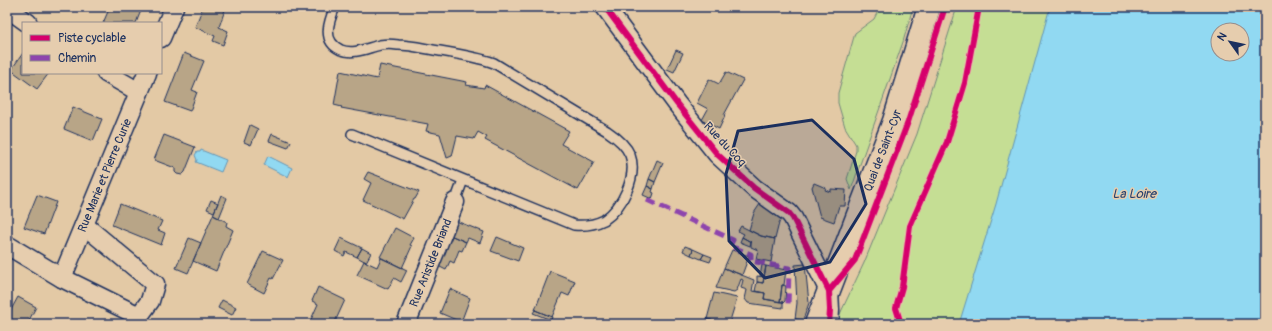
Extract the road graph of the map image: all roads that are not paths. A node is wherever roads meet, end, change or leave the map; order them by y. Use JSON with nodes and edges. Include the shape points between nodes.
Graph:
{"nodes":[{"id":1,"x":174,"y":7,"type":"edge"},
{"id":2,"x":335,"y":7,"type":"edge"},
{"id":3,"x":605,"y":7,"type":"edge"},
{"id":4,"x":929,"y":7,"type":"edge"},
{"id":5,"x":7,"y":8,"type":"edge"},
{"id":6,"x":27,"y":22,"type":"edge"},
{"id":7,"x":162,"y":36,"type":"edge"},
{"id":8,"x":108,"y":74,"type":"edge"},
{"id":9,"x":147,"y":74,"type":"edge"},
{"id":10,"x":139,"y":92,"type":"junction"},
{"id":11,"x":352,"y":134,"type":"dead end"},
{"id":12,"x":463,"y":180,"type":"junction"},
{"id":13,"x":455,"y":202,"type":"joint"},
{"id":14,"x":84,"y":226,"type":"junction"},
{"id":15,"x":7,"y":245,"type":"edge"},
{"id":16,"x":62,"y":278,"type":"junction"},
{"id":17,"x":829,"y":291,"type":"junction"},
{"id":18,"x":406,"y":324,"type":"edge"},
{"id":19,"x":816,"y":324,"type":"edge"},
{"id":20,"x":829,"y":324,"type":"edge"}],
"edges":[{"from":1,"to":7,"type":"street"},
{"from":2,"to":12,"type":"lane","via":[[328,30],[329,38],[340,49],[356,52],[381,45],[408,45],[494,63],[607,131],[626,148],[632,168],[627,190],[613,211],[595,224],[585,226],[574,225]]},
{"from":3,"to":17,"type":"street","name":"Rue du Coq","via":[[717,154],[754,188],[793,218]]},
{"from":4,"to":17,"type":"main road","name":"Quai de Saint-Cyr","via":[[894,121]]},
{"from":5,"to":6,"type":"street"},
{"from":8,"to":10,"type":"street"},
{"from":9,"to":10,"type":"street","name":"Rue Marie et Pierre Curie"},
{"from":10,"to":14,"type":"street","name":"Rue Marie et Pierre Curie"},
{"from":11,"to":12,"type":"lane"},
{"from":12,"to":13,"type":"lane"},
{"from":13,"to":18,"type":"street","name":"Rue Aristide Briand"},
{"from":14,"to":16,"type":"street","name":"Rue Marie et Pierre Curie"},
{"from":14,"to":16,"type":"street","via":[[155,284],[150,300],[139,316]]},
{"from":15,"to":16,"type":"street"},
{"from":17,"to":19,"type":"main road","name":"Quai de Saint-Cyr"},
{"from":17,"to":20,"type":"street"}]}
